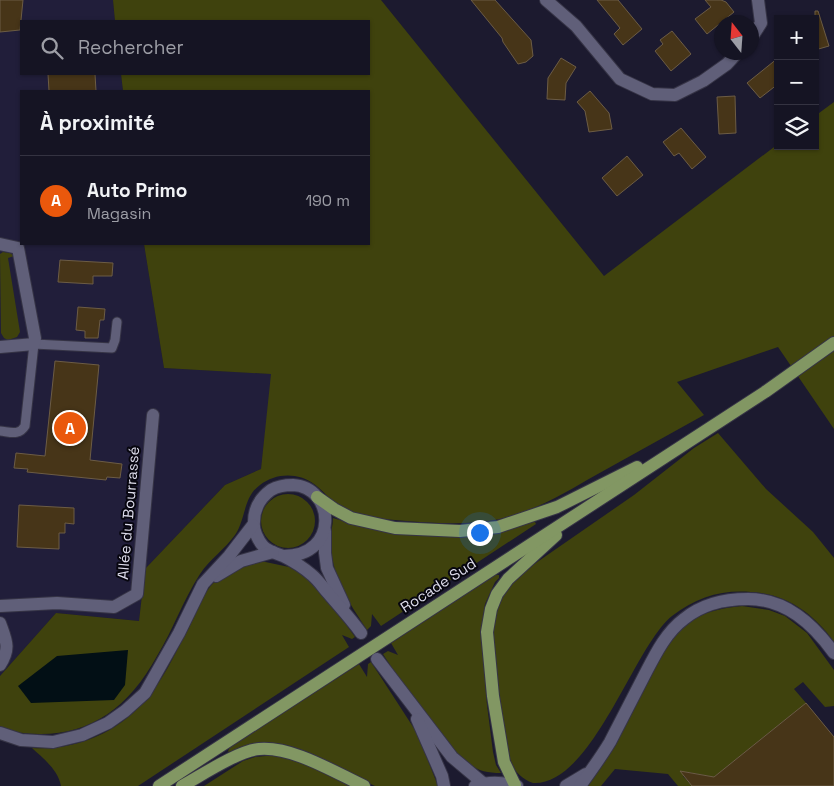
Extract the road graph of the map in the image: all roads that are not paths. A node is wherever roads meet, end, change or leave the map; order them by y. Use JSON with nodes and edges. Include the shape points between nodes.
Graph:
{"nodes":[{"id":1,"x":546,"y":0,"type":"edge"},
{"id":2,"x":758,"y":0,"type":"edge"},
{"id":3,"x":759,"y":25,"type":"edge"},
{"id":4,"x":731,"y":60,"type":"edge"},
{"id":5,"x":0,"y":244,"type":"edge"},
{"id":6,"x":117,"y":322,"type":"dead end"},
{"id":7,"x":834,"y":343,"type":"edge"},
{"id":8,"x":34,"y":344,"type":"junction"},
{"id":9,"x":0,"y":347,"type":"edge"},
{"id":10,"x":153,"y":415,"type":"dead end"},
{"id":11,"x":0,"y":431,"type":"edge"},
{"id":12,"x":706,"y":431,"type":"junction"},
{"id":13,"x":317,"y":497,"type":"junction"},
{"id":14,"x":581,"y":511,"type":"junction"},
{"id":15,"x":254,"y":525,"type":"junction"},
{"id":16,"x":325,"y":525,"type":"junction"},
{"id":17,"x":278,"y":554,"type":"junction"},
{"id":18,"x":203,"y":584,"type":"junction"},
{"id":19,"x":0,"y":606,"type":"edge"},
{"id":20,"x":351,"y":619,"type":"junction"},
{"id":21,"x":0,"y":623,"type":"edge"},
{"id":22,"x":361,"y":633,"type":"dead end"},
{"id":23,"x":834,"y":653,"type":"edge"},
{"id":24,"x":377,"y":658,"type":"dead end"},
{"id":25,"x":0,"y":664,"type":"edge"},
{"id":26,"x":410,"y":703,"type":"junction"},
{"id":27,"x":0,"y":733,"type":"edge"},
{"id":28,"x":590,"y":771,"type":"junction"},
{"id":29,"x":479,"y":785,"type":"edge"},
{"id":30,"x":159,"y":786,"type":"edge"},
{"id":31,"x":182,"y":786,"type":"edge"},
{"id":32,"x":364,"y":786,"type":"edge"},
{"id":33,"x":444,"y":786,"type":"edge"},
{"id":34,"x":516,"y":786,"type":"edge"},
{"id":35,"x":566,"y":786,"type":"edge"},
{"id":36,"x":580,"y":786,"type":"edge"}],
"edges":[{"from":1,"to":4,"type":"street","via":[[576,26],[620,79],[652,94],[675,95],[703,81]]},
{"from":2,"to":3,"type":"street"},
{"from":5,"to":8,"type":"street","via":[[18,248]]},
{"from":6,"to":8,"type":"lane","via":[[112,348]]},
{"from":7,"to":12,"type":"main road","name":"Rocade Sud"},
{"from":8,"to":9,"type":"street"},
{"from":8,"to":11,"type":"lane","via":[[25,426],[17,433]]},
{"from":10,"to":19,"type":"street","name":"Allée du Bourrassé","via":[[137,594],[114,607],[57,603]]},
{"from":12,"to":13,"type":"main road","via":[[557,507],[498,527],[460,531],[395,528],[351,518]]},
{"from":12,"to":14,"type":"main road","name":"Rocade Sud"},
{"from":13,"to":15,"type":"street","via":[[297,486],[275,488],[258,503]]},
{"from":13,"to":16,"type":"street","via":[[325,515]]},
{"from":14,"to":30,"type":"main road","name":"Rocade Sud"},
{"from":14,"to":34,"type":"main road","via":[[508,579],[491,609],[487,632],[493,696],[504,762]]},
{"from":15,"to":17,"type":"street","via":[[264,546]]},
{"from":15,"to":18,"type":"street"},
{"from":16,"to":17,"type":"street","via":[[315,546],[306,552],[295,556]]},
{"from":16,"to":20,"type":"street","via":[[327,568]]},
{"from":17,"to":18,"type":"street","via":[[241,562]]},
{"from":17,"to":20,"type":"street","via":[[313,576]]},
{"from":18,"to":27,"type":"street","via":[[145,694],[126,711],[82,735],[53,742],[21,740]]},
{"from":20,"to":22,"type":"street"},
{"from":21,"to":25,"type":"street","via":[[8,644]]},
{"from":23,"to":28,"type":"street","via":[[803,618],[779,604],[754,599],[728,599],[708,606],[684,618],[671,631]]},
{"from":24,"to":26,"type":"street"},
{"from":26,"to":29,"type":"street","via":[[452,757]]},
{"from":26,"to":33,"type":"street"},
{"from":28,"to":35,"type":"street"},
{"from":28,"to":36,"type":"street"},
{"from":29,"to":34,"type":"street","via":[[500,782]]},
{"from":31,"to":32,"type":"main road","via":[[233,758],[257,749],[280,750],[295,755]]}]}
